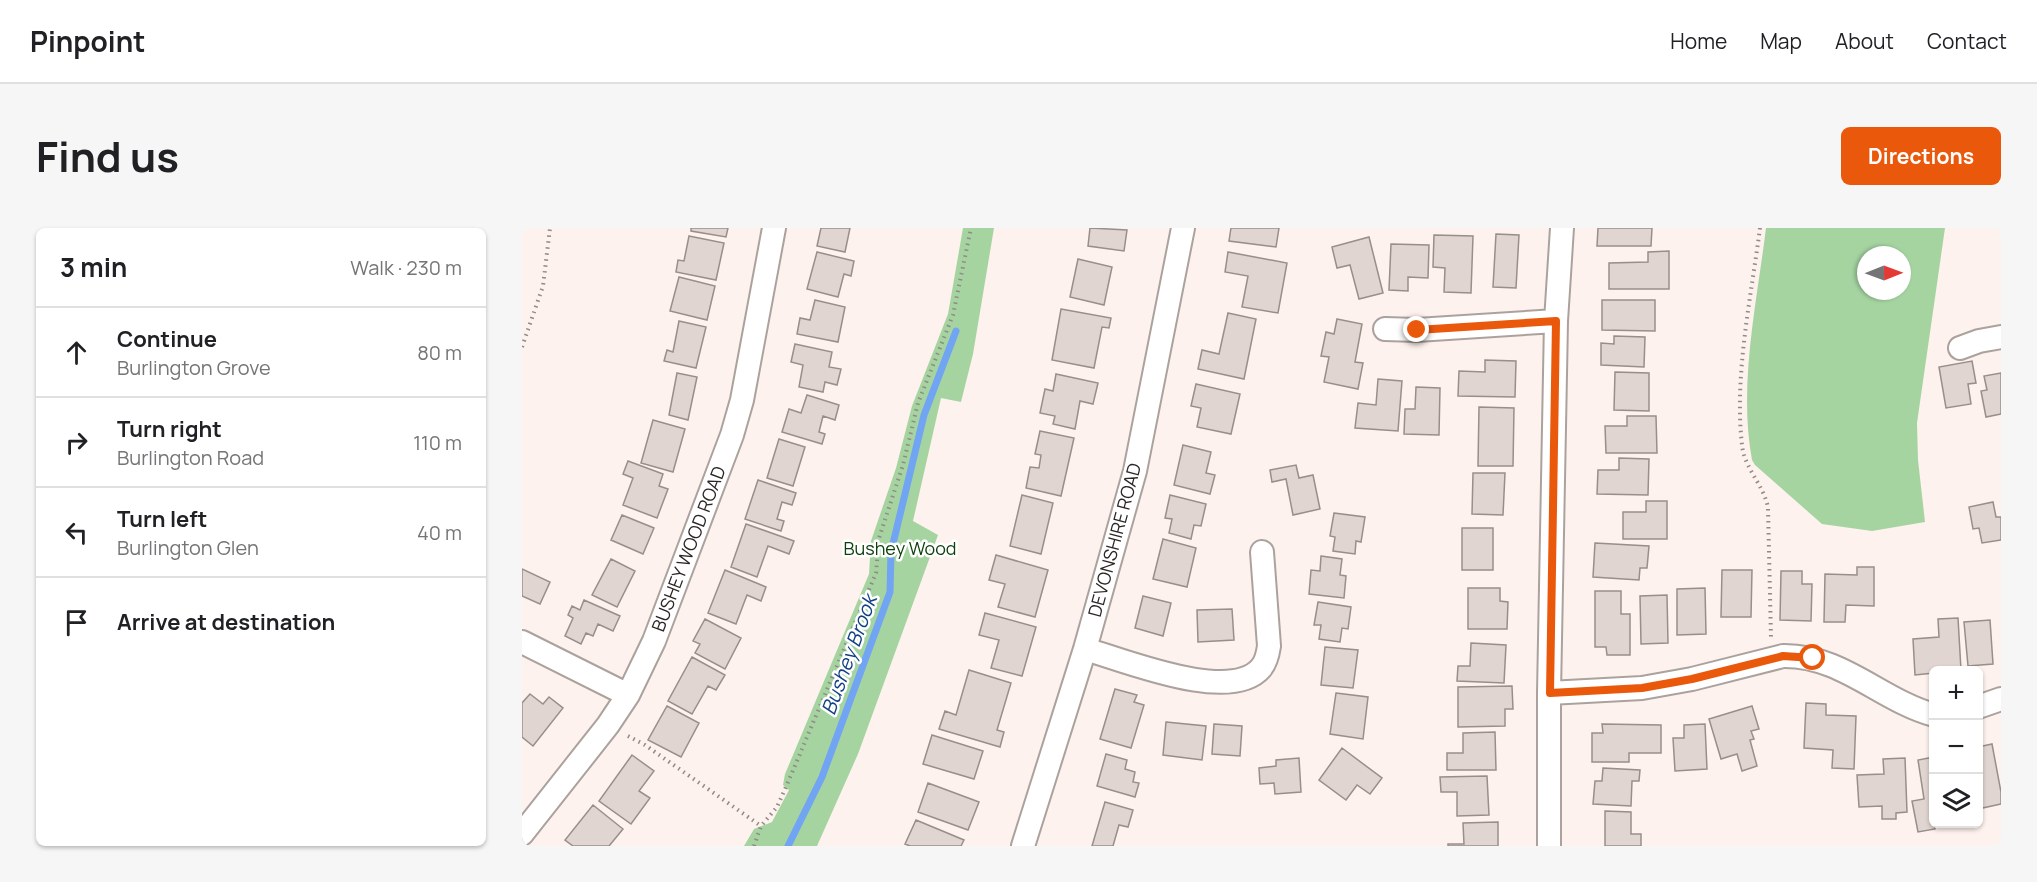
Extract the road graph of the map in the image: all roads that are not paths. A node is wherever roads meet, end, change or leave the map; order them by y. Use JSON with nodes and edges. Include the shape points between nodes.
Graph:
{"nodes":[{"id":1,"x":774,"y":228,"type":"edge"},
{"id":2,"x":1184,"y":228,"type":"edge"},
{"id":3,"x":1562,"y":228,"type":"edge"},
{"id":4,"x":1556,"y":321,"type":"junction"},
{"id":5,"x":1385,"y":328,"type":"dead end"},
{"id":6,"x":2001,"y":337,"type":"edge"},
{"id":7,"x":1960,"y":348,"type":"dead end"},
{"id":8,"x":1262,"y":552,"type":"dead end"},
{"id":9,"x":522,"y":642,"type":"edge"},
{"id":10,"x":1085,"y":649,"type":"junction"},
{"id":11,"x":1550,"y":693,"type":"junction"},
{"id":12,"x":628,"y":695,"type":"junction"},
{"id":13,"x":2001,"y":699,"type":"edge"},
{"id":14,"x":1983,"y":705,"type":"edge"},
{"id":15,"x":1929,"y":713,"type":"edge"},
{"id":16,"x":522,"y":834,"type":"edge"},
{"id":17,"x":1023,"y":846,"type":"edge"},
{"id":18,"x":1550,"y":846,"type":"edge"}],
"edges":[{"from":1,"to":12,"type":"street","name":"BUSHEY WOOD ROAD","via":[[732,435],[654,641]]},
{"from":2,"to":10,"type":"street","name":"DEVONSHIRE ROAD","via":[[1135,471]]},
{"from":3,"to":4,"type":"street"},
{"from":4,"to":5,"type":"street","via":[[1417,330]]},
{"from":4,"to":11,"type":"street"},
{"from":6,"to":7,"type":"street"},
{"from":8,"to":10,"type":"street","via":[[1269,646],[1261,668],[1250,676],[1238,681],[1196,681]]},
{"from":9,"to":12,"type":"street"},
{"from":10,"to":17,"type":"street","name":"DEVONSHIRE ROAD"},
{"from":11,"to":15,"type":"street","via":[[1642,688],[1783,656],[1813,658],[1836,667]]},
{"from":11,"to":18,"type":"street"},
{"from":12,"to":16,"type":"street","name":"BUSHEY WOOD ROAD"},
{"from":13,"to":14,"type":"street"}]}
